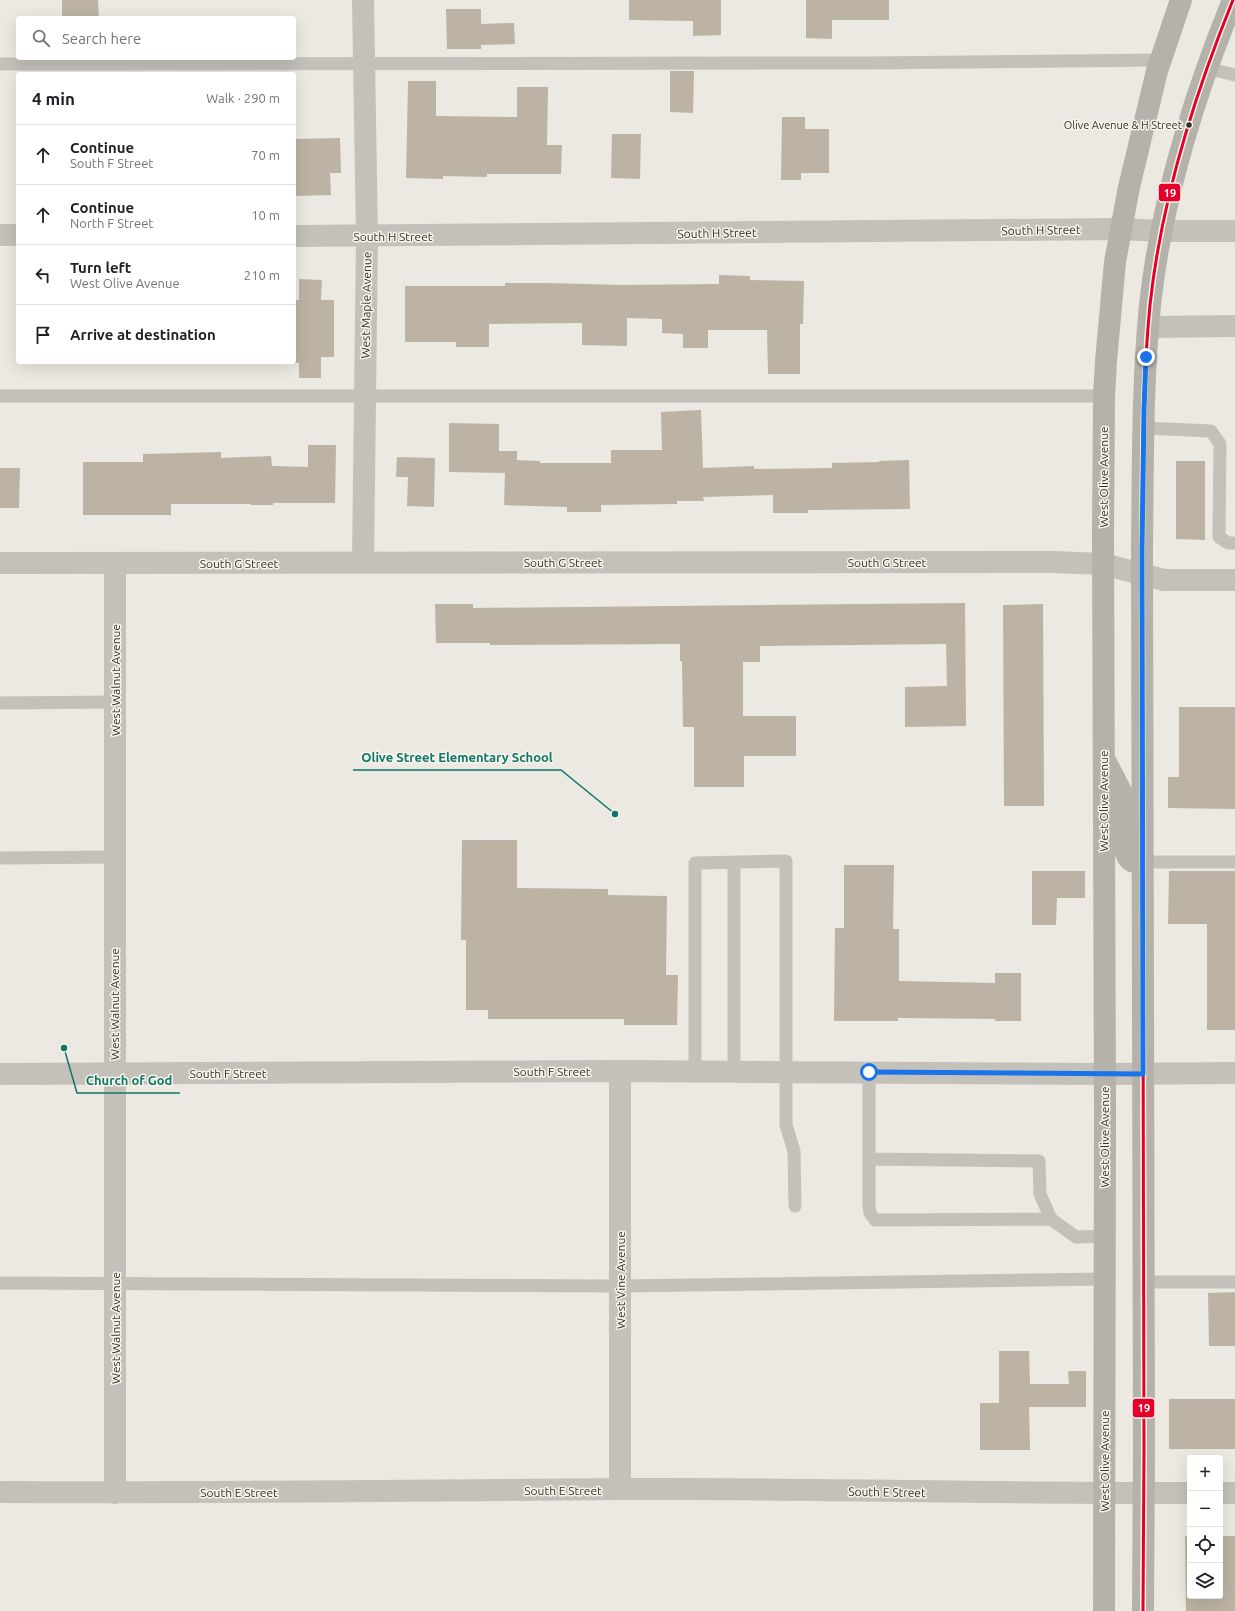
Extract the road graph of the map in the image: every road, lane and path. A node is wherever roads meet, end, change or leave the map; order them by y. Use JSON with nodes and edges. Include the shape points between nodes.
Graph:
{"nodes":[{"id":1,"x":363,"y":0,"type":"edge"},
{"id":2,"x":1181,"y":0,"type":"edge"},
{"id":3,"x":1233,"y":0,"type":"edge"},
{"id":4,"x":1229,"y":25,"type":"edge"},
{"id":5,"x":1161,"y":60,"type":"junction"},
{"id":6,"x":364,"y":63,"type":"junction"},
{"id":7,"x":0,"y":64,"type":"edge"},
{"id":8,"x":1206,"y":68,"type":"junction"},
{"id":9,"x":1235,"y":75,"type":"edge"},
{"id":10,"x":1131,"y":230,"type":"junction"},
{"id":11,"x":1235,"y":230,"type":"edge"},
{"id":12,"x":1163,"y":231,"type":"junction"},
{"id":13,"x":0,"y":235,"type":"edge"},
{"id":14,"x":16,"y":235,"type":"edge"},
{"id":15,"x":296,"y":236,"type":"edge"},
{"id":16,"x":367,"y":237,"type":"junction"},
{"id":17,"x":1235,"y":326,"type":"edge"},
{"id":18,"x":1149,"y":327,"type":"junction"},
{"id":19,"x":364,"y":395,"type":"junction"},
{"id":20,"x":0,"y":396,"type":"edge"},
{"id":21,"x":1104,"y":396,"type":"junction"},
{"id":22,"x":1144,"y":428,"type":"junction"},
{"id":23,"x":1235,"y":543,"type":"edge"},
{"id":24,"x":0,"y":562,"type":"edge"},
{"id":25,"x":363,"y":562,"type":"junction"},
{"id":26,"x":115,"y":563,"type":"junction"},
{"id":27,"x":1103,"y":564,"type":"junction"},
{"id":28,"x":1133,"y":572,"type":"junction"},
{"id":29,"x":1235,"y":580,"type":"edge"},
{"id":30,"x":115,"y":702,"type":"junction"},
{"id":31,"x":0,"y":703,"type":"edge"},
{"id":32,"x":1103,"y":756,"type":"junction"},
{"id":33,"x":115,"y":857,"type":"junction"},
{"id":34,"x":0,"y":858,"type":"edge"},
{"id":35,"x":734,"y":862,"type":"junction"},
{"id":36,"x":1143,"y":862,"type":"junction"},
{"id":37,"x":1235,"y":862,"type":"edge"},
{"id":38,"x":620,"y":1071,"type":"junction"},
{"id":39,"x":695,"y":1072,"type":"junction"},
{"id":40,"x":734,"y":1072,"type":"junction"},
{"id":41,"x":785,"y":1072,"type":"junction"},
{"id":42,"x":869,"y":1072,"type":"junction"},
{"id":43,"x":1235,"y":1073,"type":"edge"},
{"id":44,"x":0,"y":1074,"type":"edge"},
{"id":45,"x":114,"y":1074,"type":"junction"},
{"id":46,"x":1104,"y":1074,"type":"junction"},
{"id":47,"x":1143,"y":1074,"type":"junction"},
{"id":48,"x":869,"y":1159,"type":"junction"},
{"id":49,"x":795,"y":1206,"type":"dead end"},
{"id":50,"x":1051,"y":1219,"type":"junction"},
{"id":51,"x":1105,"y":1236,"type":"junction"},
{"id":52,"x":1105,"y":1279,"type":"junction"},
{"id":53,"x":1144,"y":1282,"type":"junction"},
{"id":54,"x":1235,"y":1282,"type":"edge"},
{"id":55,"x":0,"y":1283,"type":"edge"},
{"id":56,"x":114,"y":1284,"type":"junction"},
{"id":57,"x":620,"y":1286,"type":"junction"},
{"id":58,"x":620,"y":1489,"type":"junction"},
{"id":59,"x":0,"y":1492,"type":"edge"},
{"id":60,"x":115,"y":1493,"type":"junction"},
{"id":61,"x":1187,"y":1493,"type":"edge"},
{"id":62,"x":1223,"y":1493,"type":"edge"},
{"id":63,"x":1235,"y":1493,"type":"edge"},
{"id":64,"x":1104,"y":1494,"type":"junction"},
{"id":65,"x":1135,"y":1494,"type":"junction"},
{"id":66,"x":1104,"y":1611,"type":"edge"},
{"id":67,"x":1143,"y":1611,"type":"edge"}],
"edges":[{"from":1,"to":6,"type":"street","name":"West Maple Avenue"},
{"from":2,"to":5,"type":"main road","name":"West Olive Avenue"},
{"from":3,"to":4,"type":"main road"},
{"from":4,"to":8,"type":"main road"},
{"from":5,"to":6,"type":"lane"},
{"from":5,"to":10,"type":"main road","name":"West Olive Avenue","via":[[1144,120]]},
{"from":6,"to":7,"type":"lane"},
{"from":6,"to":16,"type":"street","name":"West Maple Avenue"},
{"from":8,"to":9,"type":"lane"},
{"from":8,"to":12,"type":"main road","via":[[1178,162]]},
{"from":10,"to":12,"type":"street","name":"South H Street"},
{"from":10,"to":16,"type":"street","name":"South H Street"},
{"from":10,"to":21,"type":"main road","name":"West Olive Avenue","via":[[1115,262]]},
{"from":11,"to":12,"type":"street","name":"South H Street"},
{"from":12,"to":18,"type":"main road","via":[[1150,305]]},
{"from":13,"to":14,"type":"street"},
{"from":15,"to":16,"type":"street","name":"South H Street"},
{"from":16,"to":19,"type":"street","name":"West Maple Avenue"},
{"from":17,"to":18,"type":"street"},
{"from":18,"to":22,"type":"main road"},
{"from":19,"to":20,"type":"lane"},
{"from":19,"to":21,"type":"lane"},
{"from":19,"to":25,"type":"street","name":"West Maple Avenue"},
{"from":21,"to":27,"type":"main road","name":"West Olive Avenue"},
{"from":22,"to":23,"type":"lane","via":[[1211,432],[1220,444],[1219,537],[1228,543]]},
{"from":22,"to":28,"type":"main road"},
{"from":24,"to":26,"type":"street","name":"South G Street"},
{"from":25,"to":26,"type":"street","name":"South G Street"},
{"from":25,"to":27,"type":"street","name":"South G Street"},
{"from":26,"to":30,"type":"street","name":"West Walnut Avenue"},
{"from":27,"to":28,"type":"street","name":"South G Street"},
{"from":27,"to":32,"type":"main road","name":"West Olive Avenue"},
{"from":28,"to":29,"type":"street","name":"South G Street","via":[[1164,580]]},
{"from":28,"to":36,"type":"main road"},
{"from":30,"to":31,"type":"lane"},
{"from":30,"to":33,"type":"street","name":"West Walnut Avenue"},
{"from":32,"to":36,"type":"main road","via":[[1125,803],[1126,853],[1130,860]]},
{"from":32,"to":46,"type":"main road","name":"West Olive Avenue"},
{"from":33,"to":34,"type":"lane"},
{"from":33,"to":45,"type":"street","name":"West Walnut Avenue"},
{"from":35,"to":39,"type":"lane","via":[[695,863]]},
{"from":35,"to":40,"type":"lane"},
{"from":35,"to":41,"type":"lane","via":[[786,861]]},
{"from":36,"to":37,"type":"lane"},
{"from":36,"to":47,"type":"main road"},
{"from":38,"to":39,"type":"street","name":"South F Street"},
{"from":38,"to":45,"type":"street","name":"South F Street"},
{"from":38,"to":57,"type":"street","name":"West Vine Avenue"},
{"from":39,"to":40,"type":"street","name":"South F Street"},
{"from":40,"to":41,"type":"street","name":"South F Street"},
{"from":41,"to":42,"type":"street","name":"South F Street"},
{"from":41,"to":49,"type":"lane","via":[[786,1125],[794,1151]]},
{"from":42,"to":46,"type":"street","name":"South F Street"},
{"from":42,"to":48,"type":"lane"},
{"from":43,"to":47,"type":"street","name":"South F Street"},
{"from":44,"to":45,"type":"street","name":"South F Street"},
{"from":45,"to":56,"type":"street","name":"West Walnut Avenue"},
{"from":46,"to":47,"type":"street","name":"South F Street"},
{"from":46,"to":51,"type":"main road","name":"West Olive Avenue"},
{"from":47,"to":53,"type":"main road"},
{"from":48,"to":50,"type":"lane","via":[[1039,1161],[1040,1194]]},
{"from":48,"to":50,"type":"lane","via":[[870,1214],[875,1220]]},
{"from":50,"to":51,"type":"lane","via":[[1076,1237]]},
{"from":51,"to":52,"type":"main road","name":"West Olive Avenue"},
{"from":52,"to":57,"type":"lane"},
{"from":52,"to":64,"type":"main road","name":"West Olive Avenue"},
{"from":53,"to":54,"type":"lane"},
{"from":53,"to":65,"type":"main road"},
{"from":55,"to":56,"type":"lane"},
{"from":56,"to":57,"type":"lane"},
{"from":56,"to":60,"type":"street","name":"West Walnut Avenue"},
{"from":57,"to":58,"type":"street","name":"West Vine Avenue"},
{"from":58,"to":60,"type":"street","name":"South E Street"},
{"from":58,"to":64,"type":"street","name":"South E Street"},
{"from":59,"to":60,"type":"street","name":"South E Street"},
{"from":61,"to":65,"type":"street","name":"South E Street"},
{"from":62,"to":63,"type":"street"},
{"from":64,"to":65,"type":"street","name":"South E Street"},
{"from":64,"to":66,"type":"main road","name":"West Olive Avenue"},
{"from":65,"to":67,"type":"main road"}]}
